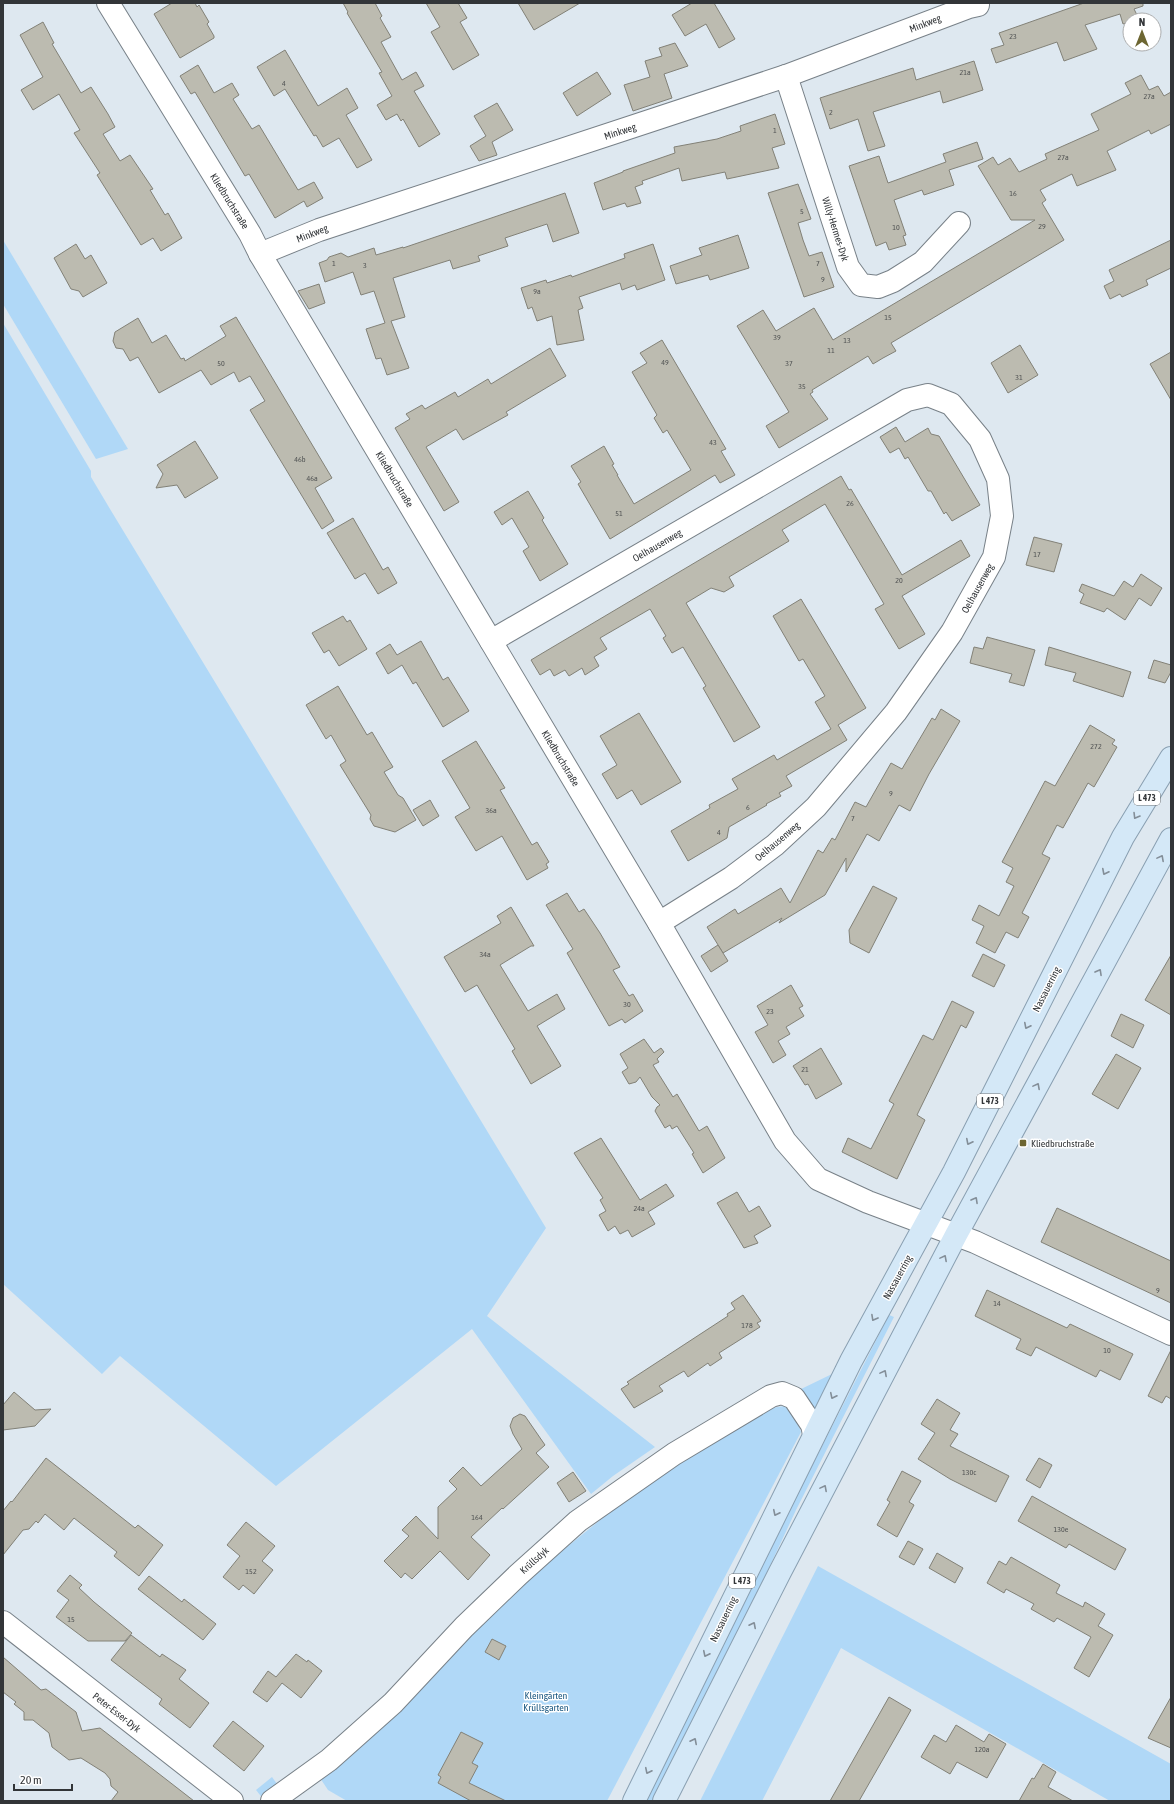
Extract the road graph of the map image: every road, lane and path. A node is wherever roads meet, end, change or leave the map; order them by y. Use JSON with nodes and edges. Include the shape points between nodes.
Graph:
{"nodes":[{"id":1,"x":108,"y":3,"type":"edge"},
{"id":2,"x":976,"y":4,"type":"edge"},
{"id":3,"x":786,"y":76,"type":"junction"},
{"id":4,"x":959,"y":223,"type":"dead end"},
{"id":5,"x":260,"y":254,"type":"junction"},
{"id":6,"x":491,"y":641,"type":"junction"},
{"id":7,"x":1171,"y":758,"type":"edge"},
{"id":8,"x":1171,"y":839,"type":"edge"},
{"id":9,"x":659,"y":923,"type":"junction"},
{"id":10,"x":925,"y":1224,"type":"junction"},
{"id":11,"x":956,"y":1235,"type":"junction"},
{"id":12,"x":1171,"y":1334,"type":"edge"},
{"id":13,"x":814,"y":1434,"type":"junction"},
{"id":14,"x":3,"y":1622,"type":"edge"},
{"id":15,"x":232,"y":1801,"type":"edge"},
{"id":16,"x":272,"y":1801,"type":"edge"},
{"id":17,"x":634,"y":1801,"type":"edge"},
{"id":18,"x":664,"y":1801,"type":"edge"}],
"edges":[{"from":1,"to":5,"type":"street","name":"Kliedbruchstraße","via":[[246,227]]},
{"from":2,"to":3,"type":"street","name":"Minkweg"},
{"from":3,"to":4,"type":"street","name":"Willy-Hermes-Dyk","via":[[848,267],[861,285],[878,288],[893,281],[923,262]]},
{"from":3,"to":5,"type":"street","name":"Minkweg","via":[[319,230]]},
{"from":5,"to":6,"type":"street","name":"Kliedbruchstraße"},
{"from":6,"to":9,"type":"street","name":"Kliedbruchstraße"},
{"from":6,"to":9,"type":"street","name":"Oelhausenweg","via":[[907,400],[928,395],[951,404],[980,439],[998,479],[1002,516],[994,557],[952,632],[896,712],[816,807],[775,845],[731,878]]},
{"from":7,"to":10,"type":"main road","name":"Nassauerring","number":"L 473","one_way":true,"via":[[1123,838],[959,1163]]},
{"from":11,"to":8,"type":"main road","number":"L 473","one_way":true},
{"from":9,"to":10,"type":"street","name":"Kliedbruchstraße","via":[[785,1141],[818,1179]]},
{"from":10,"to":11,"type":"street","name":"Kliedbruchstraße"},
{"from":10,"to":13,"type":"main road","name":"Nassauerring","number":"L 473","one_way":true},
{"from":11,"to":12,"type":"street","name":"Kliedbruchstraße"},
{"from":18,"to":11,"type":"main road","number":"L 473","one_way":true},
{"from":13,"to":16,"type":"street","name":"Krüllsdyk","via":[[812,1425],[794,1398],[782,1393],[764,1400],[674,1454],[578,1521],[464,1627],[394,1703],[330,1760]]},
{"from":13,"to":17,"type":"main road","name":"Nassauerring","number":"L 473","one_way":true},
{"from":14,"to":15,"type":"street","name":"Peter-Esser-Dyk"}]}
